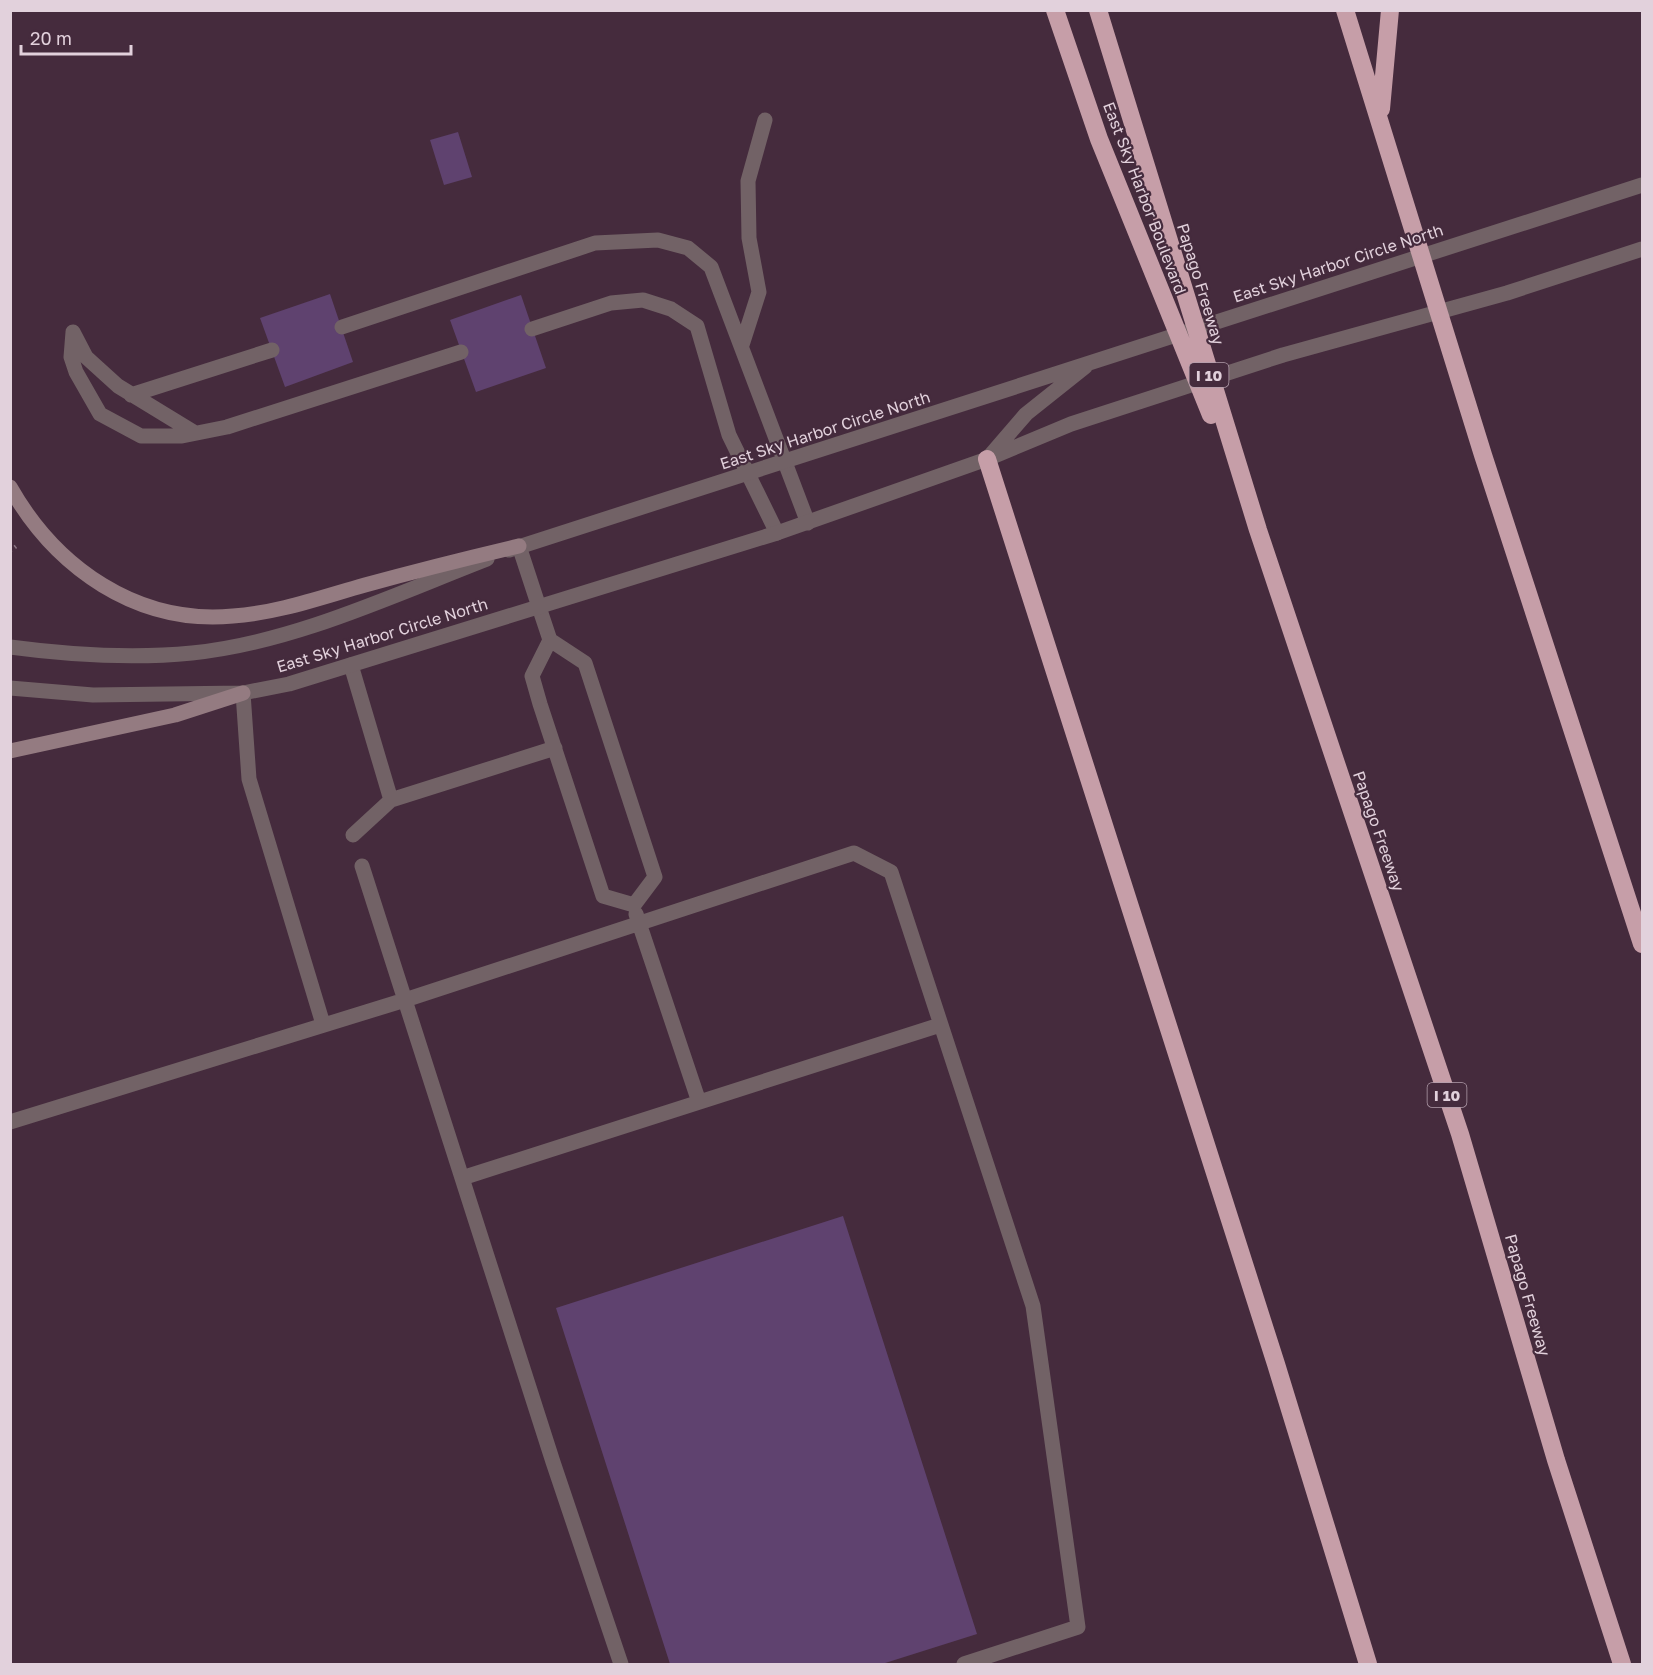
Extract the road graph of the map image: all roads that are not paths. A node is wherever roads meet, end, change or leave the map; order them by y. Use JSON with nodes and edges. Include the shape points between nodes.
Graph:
{"nodes":[{"id":1,"x":1055,"y":10,"type":"edge"},
{"id":2,"x":1098,"y":10,"type":"edge"},
{"id":3,"x":1345,"y":10,"type":"edge"},
{"id":4,"x":1389,"y":10,"type":"edge"},
{"id":5,"x":1380,"y":117,"type":"junction"},
{"id":6,"x":765,"y":120,"type":"dead end"},
{"id":7,"x":1642,"y":185,"type":"edge"},
{"id":8,"x":1642,"y":249,"type":"edge"},
{"id":9,"x":342,"y":327,"type":"dead end"},
{"id":10,"x":532,"y":329,"type":"dead end"},
{"id":11,"x":742,"y":345,"type":"junction"},
{"id":12,"x":272,"y":350,"type":"dead end"},
{"id":13,"x":461,"y":352,"type":"dead end"},
{"id":14,"x":1092,"y":361,"type":"junction"},
{"id":15,"x":131,"y":395,"type":"junction"},
{"id":16,"x":195,"y":433,"type":"junction"},
{"id":17,"x":987,"y":459,"type":"junction"},
{"id":18,"x":785,"y":462,"type":"junction"},
{"id":19,"x":749,"y":473,"type":"junction"},
{"id":20,"x":10,"y":487,"type":"edge"},
{"id":21,"x":808,"y":523,"type":"junction"},
{"id":22,"x":1258,"y":531,"type":"junction"},
{"id":23,"x":777,"y":533,"type":"junction"},
{"id":24,"x":519,"y":546,"type":"junction"},
{"id":25,"x":539,"y":607,"type":"junction"},
{"id":26,"x":550,"y":640,"type":"junction"},
{"id":27,"x":10,"y":647,"type":"edge"},
{"id":28,"x":351,"y":665,"type":"junction"},
{"id":29,"x":10,"y":688,"type":"edge"},
{"id":30,"x":243,"y":693,"type":"junction"},
{"id":31,"x":555,"y":747,"type":"junction"},
{"id":32,"x":10,"y":751,"type":"edge"},
{"id":33,"x":391,"y":800,"type":"junction"},
{"id":34,"x":353,"y":836,"type":"dead end"},
{"id":35,"x":362,"y":866,"type":"dead end"},
{"id":36,"x":634,"y":905,"type":"junction"},
{"id":37,"x":640,"y":924,"type":"junction"},
{"id":38,"x":1642,"y":944,"type":"edge"},
{"id":39,"x":405,"y":1000,"type":"junction"},
{"id":40,"x":323,"y":1024,"type":"junction"},
{"id":41,"x":940,"y":1025,"type":"junction"},
{"id":42,"x":699,"y":1102,"type":"junction"},
{"id":43,"x":10,"y":1122,"type":"edge"},
{"id":44,"x":462,"y":1178,"type":"junction"},
{"id":45,"x":621,"y":1665,"type":"edge"},
{"id":46,"x":964,"y":1665,"type":"edge"},
{"id":47,"x":1368,"y":1665,"type":"edge"},
{"id":48,"x":1622,"y":1665,"type":"edge"}],
"edges":[{"from":1,"to":22,"type":"highway","name":"East Sky Harbor Boulevard","via":[[1099,139]]},
{"from":2,"to":22,"type":"highway","name":"Papago Freeway","number":"I 10"},
{"from":3,"to":5,"type":"highway"},
{"from":4,"to":5,"type":"highway"},
{"from":5,"to":38,"type":"highway","via":[[1483,455]]},
{"from":6,"to":11,"type":"street","via":[[748,182],[749,238],[759,292]]},
{"from":7,"to":14,"type":"street","name":"East Sky Harbor Circle North"},
{"from":8,"to":17,"type":"street","name":"East Sky Harbor Circle North","via":[[1507,293],[1283,355],[1071,424]]},
{"from":9,"to":11,"type":"street","via":[[595,243],[658,240],[688,248],[711,267]]},
{"from":10,"to":19,"type":"street","via":[[611,303],[643,300],[671,309],[697,327],[729,435]]},
{"from":11,"to":18,"type":"street"},
{"from":12,"to":15,"type":"street"},
{"from":13,"to":16,"type":"street","via":[[226,427]]},
{"from":14,"to":17,"type":"street","via":[[1026,414]]},
{"from":14,"to":18,"type":"street","name":"East Sky Harbor Circle North"},
{"from":15,"to":16,"type":"street"},
{"from":15,"to":16,"type":"street","via":[[87,357],[73,332],[71,357],[100,414],[141,436]]},
{"from":17,"to":21,"type":"street","name":"East Sky Harbor Circle North"},
{"from":17,"to":47,"type":"highway","via":[[1273,1353]]},
{"from":18,"to":19,"type":"street","name":"East Sky Harbor Circle North"},
{"from":18,"to":21,"type":"street"},
{"from":19,"to":23,"type":"street"},
{"from":19,"to":24,"type":"street","name":"East Sky Harbor Circle North"},
{"from":20,"to":24,"type":"main road","via":[[37,530],[81,572],[134,602],[192,617],[232,616],[280,608]]},
{"from":21,"to":23,"type":"street","name":"East Sky Harbor Circle North"},
{"from":22,"to":48,"type":"highway","name":"Papago Freeway","number":"I 10","via":[[1460,1134],[1556,1460]]},
{"from":23,"to":25,"type":"street","name":"East Sky Harbor Circle North"},
{"from":24,"to":25,"type":"street"},
{"from":24,"to":27,"type":"street","name":"East Sky Harbor Circle North","via":[[359,609],[236,646],[147,655]]},
{"from":25,"to":26,"type":"street"},
{"from":25,"to":28,"type":"street","name":"East Sky Harbor Circle North"},
{"from":26,"to":31,"type":"street","via":[[532,676]]},
{"from":26,"to":36,"type":"street","via":[[585,663],[655,878]]},
{"from":28,"to":30,"type":"street","name":"East Sky Harbor Circle North"},
{"from":28,"to":33,"type":"street"},
{"from":29,"to":30,"type":"street","name":"East Sky Harbor Circle North","via":[[93,695]]},
{"from":30,"to":32,"type":"main road","via":[[175,715]]},
{"from":30,"to":40,"type":"street","via":[[249,779]]},
{"from":31,"to":33,"type":"street"},
{"from":31,"to":36,"type":"street","via":[[603,896]]},
{"from":33,"to":34,"type":"street"},
{"from":35,"to":39,"type":"street"},
{"from":36,"to":37,"type":"street"},
{"from":37,"to":39,"type":"street"},
{"from":37,"to":41,"type":"street","via":[[854,853],[891,872]]},
{"from":37,"to":42,"type":"street"},
{"from":39,"to":40,"type":"street"},
{"from":39,"to":44,"type":"street"},
{"from":40,"to":43,"type":"street"},
{"from":41,"to":42,"type":"street"},
{"from":41,"to":46,"type":"street","via":[[1033,1306],[1078,1627]]},
{"from":42,"to":44,"type":"street"},
{"from":44,"to":45,"type":"street"}]}
